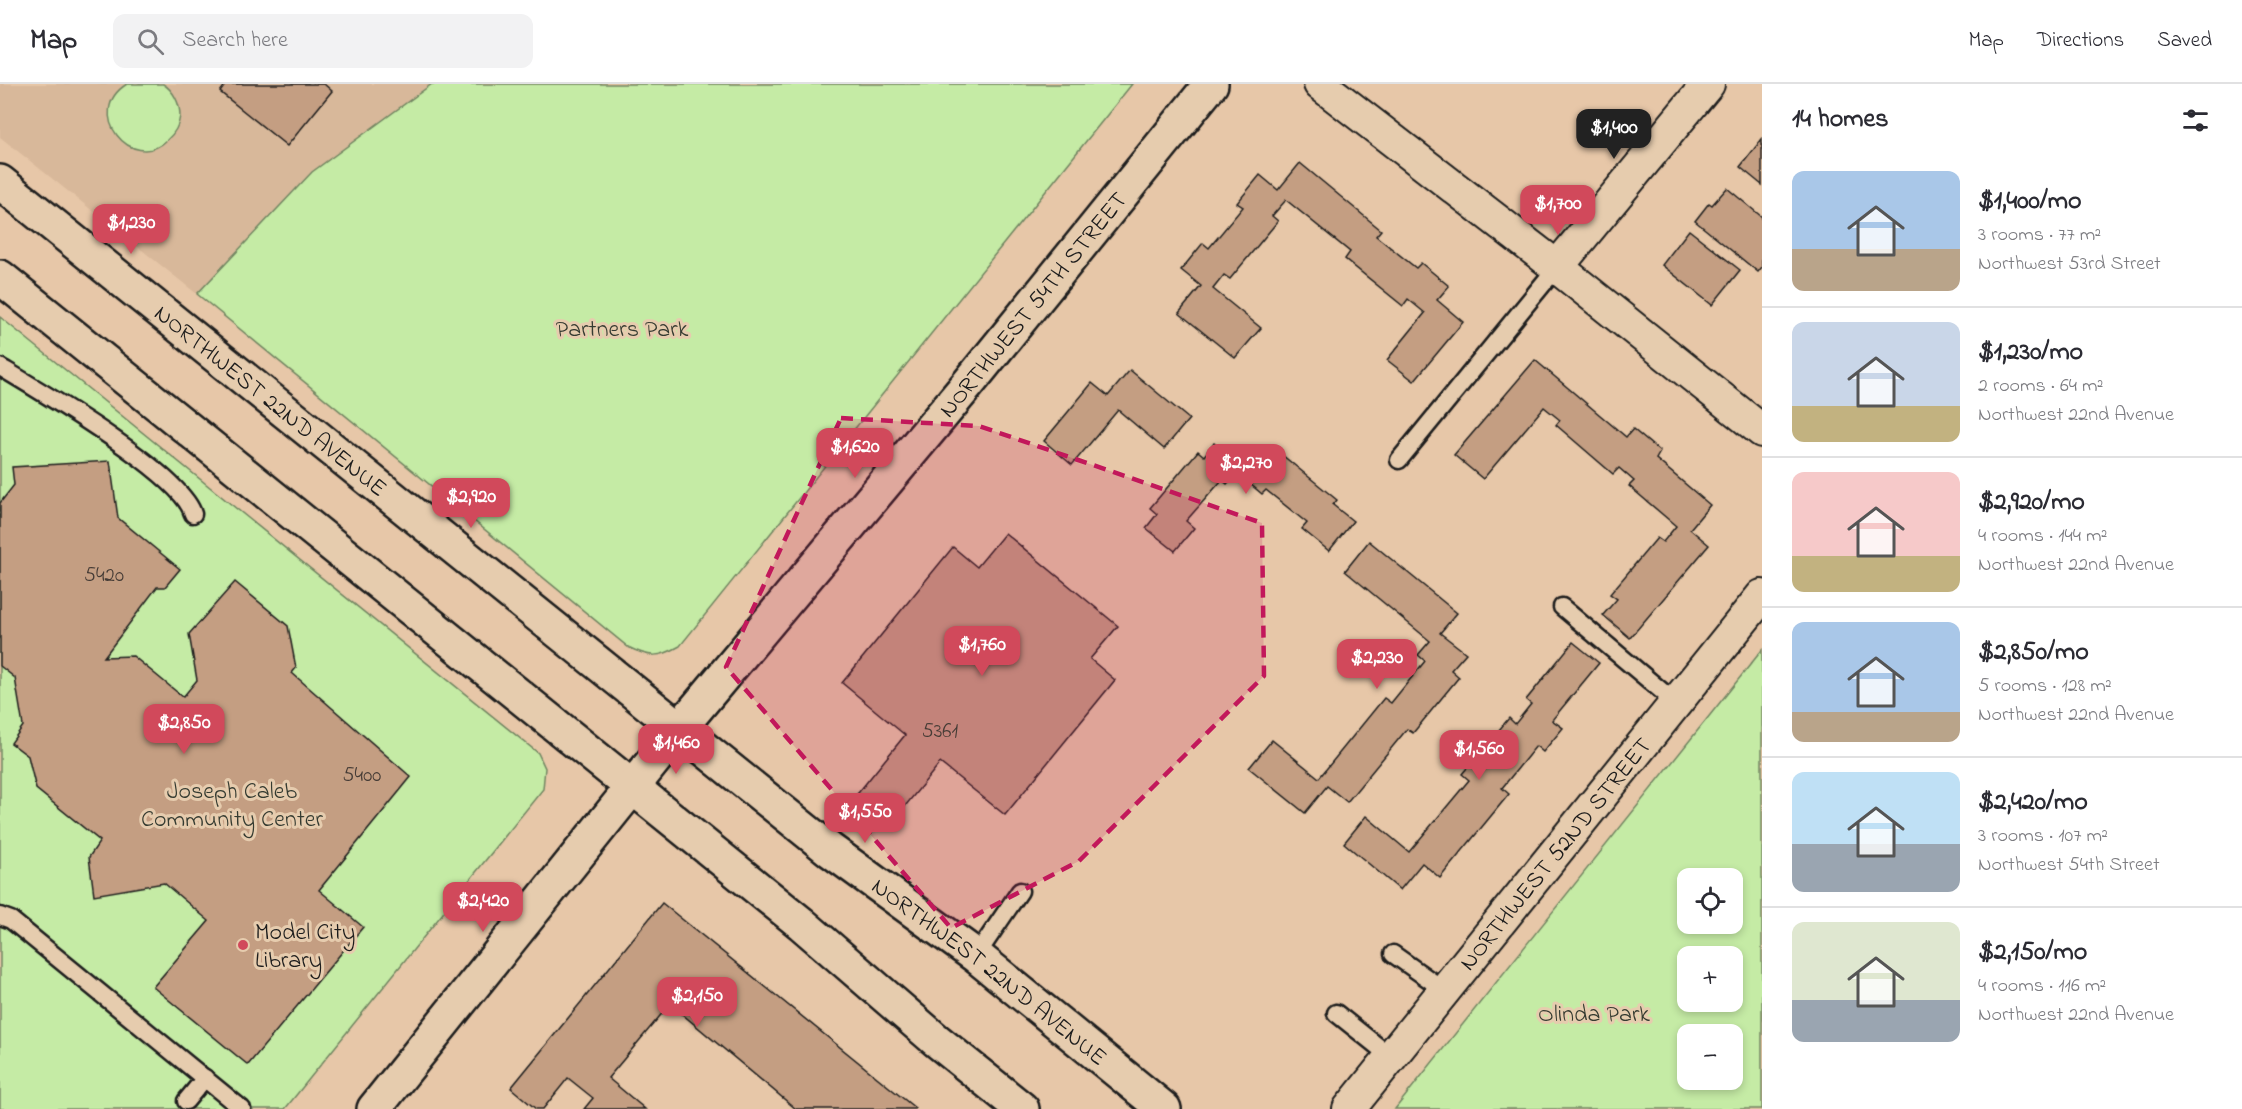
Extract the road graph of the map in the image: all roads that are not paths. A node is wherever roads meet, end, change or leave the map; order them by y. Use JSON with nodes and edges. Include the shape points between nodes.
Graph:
{"nodes":[{"id":1,"x":1212,"y":84,"type":"edge"},
{"id":2,"x":1320,"y":84,"type":"edge"},
{"id":3,"x":1708,"y":84,"type":"edge"},
{"id":4,"x":0,"y":182,"type":"edge"},
{"id":5,"x":1557,"y":267,"type":"junction"},
{"id":6,"x":0,"y":277,"type":"edge"},
{"id":7,"x":0,"y":366,"type":"edge"},
{"id":8,"x":1762,"y":431,"type":"edge"},
{"id":9,"x":1399,"y":460,"type":"dead end"},
{"id":10,"x":193,"y":514,"type":"dead end"},
{"id":11,"x":1762,"y":596,"type":"edge"},
{"id":12,"x":1562,"y":607,"type":"dead end"},
{"id":13,"x":1676,"y":703,"type":"junction"},
{"id":14,"x":679,"y":729,"type":"junction"},
{"id":15,"x":633,"y":789,"type":"junction"},
{"id":16,"x":1020,"y":891,"type":"dead end"},
{"id":17,"x":0,"y":916,"type":"edge"},
{"id":18,"x":1393,"y":954,"type":"dead end"},
{"id":19,"x":976,"y":956,"type":"junction"},
{"id":20,"x":1444,"y":990,"type":"junction"},
{"id":21,"x":1336,"y":1013,"type":"dead end"},
{"id":22,"x":1391,"y":1057,"type":"junction"},
{"id":23,"x":205,"y":1078,"type":"junction"},
{"id":24,"x":186,"y":1101,"type":"dead end"},
{"id":25,"x":242,"y":1109,"type":"edge"},
{"id":26,"x":374,"y":1109,"type":"edge"},
{"id":27,"x":1022,"y":1109,"type":"edge"},
{"id":28,"x":1164,"y":1109,"type":"edge"},
{"id":29,"x":1349,"y":1109,"type":"edge"}],
"edges":[{"from":1,"to":14,"type":"main road","name":"NORTHWEST 54TH STREET","via":[[968,384]]},
{"from":2,"to":5,"type":"street"},
{"from":3,"to":5,"type":"street"},
{"from":4,"to":14,"type":"main road","name":"NORTHWEST 22ND AVENUE"},
{"from":5,"to":8,"type":"street"},
{"from":5,"to":9,"type":"lane"},
{"from":6,"to":15,"type":"main road"},
{"from":7,"to":10,"type":"lane","via":[[165,478],[190,504]]},
{"from":11,"to":13,"type":"street","name":"NORTHWEST 52ND STREET"},
{"from":12,"to":13,"type":"lane"},
{"from":13,"to":20,"type":"street","name":"NORTHWEST 52ND STREET"},
{"from":14,"to":15,"type":"main road","name":"NORTHWEST 54TH STREET"},
{"from":14,"to":19,"type":"main road","name":"NORTHWEST 22ND AVENUE","via":[[830,850]]},
{"from":15,"to":26,"type":"main road","name":"NORTHWEST 54TH STREET"},
{"from":15,"to":27,"type":"main road","via":[[802,924]]},
{"from":16,"to":19,"type":"lane"},
{"from":17,"to":23,"type":"lane","via":[[11,920]]},
{"from":18,"to":20,"type":"lane"},
{"from":19,"to":28,"type":"main road","name":"NORTHWEST 22ND AVENUE"},
{"from":20,"to":22,"type":"street","name":"NORTHWEST 52ND STREET"},
{"from":21,"to":22,"type":"lane"},
{"from":22,"to":29,"type":"street","name":"NORTHWEST 52ND STREET"},
{"from":23,"to":24,"type":"lane"},
{"from":23,"to":25,"type":"lane"}]}
